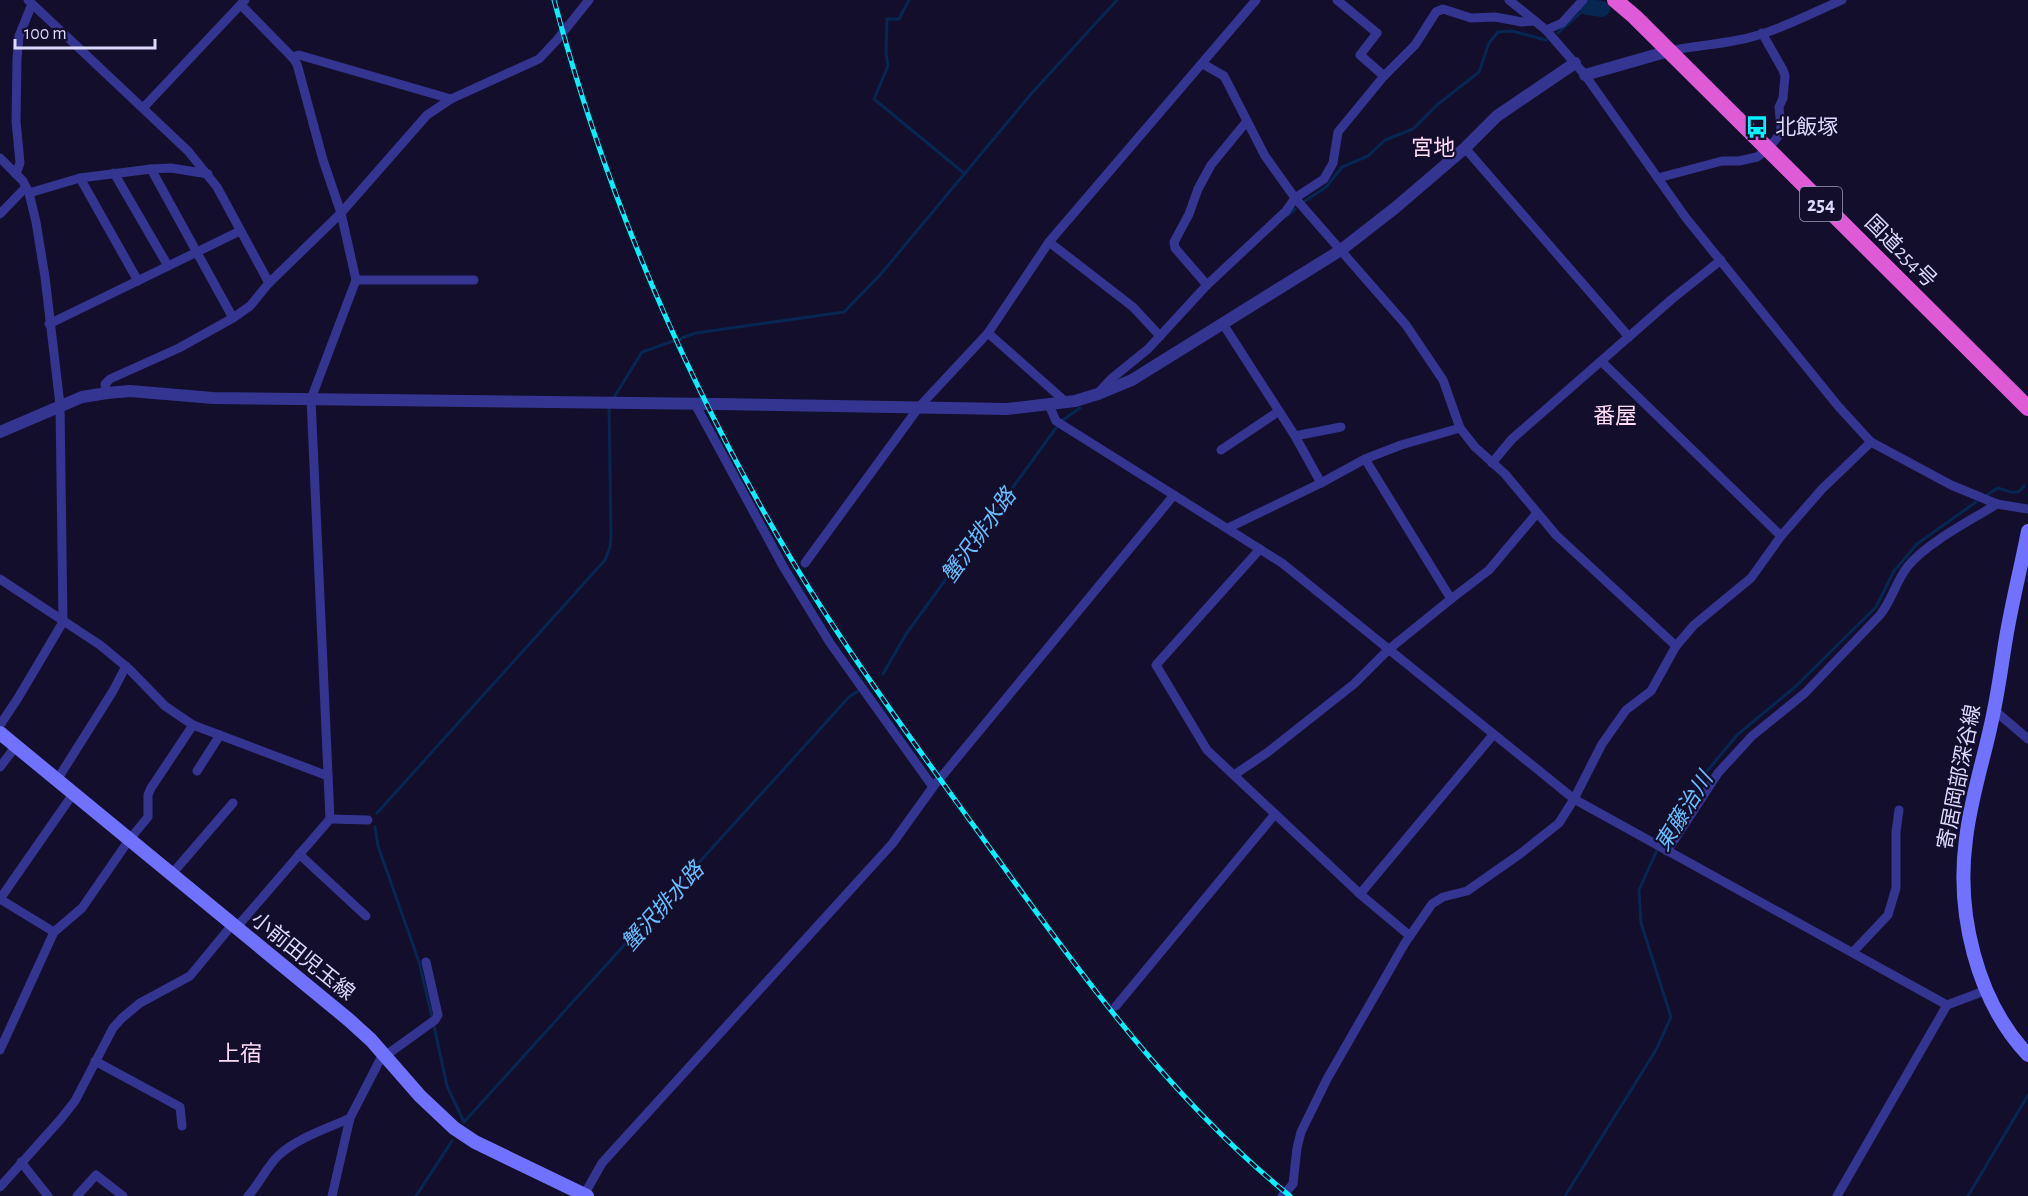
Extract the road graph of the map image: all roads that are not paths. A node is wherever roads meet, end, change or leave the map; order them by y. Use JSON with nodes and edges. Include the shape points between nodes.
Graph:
{"nodes":[{"id":1,"x":589,"y":0,"type":"edge"},
{"id":2,"x":1256,"y":0,"type":"edge"},
{"id":3,"x":1337,"y":0,"type":"edge"},
{"id":4,"x":1509,"y":0,"type":"edge"},
{"id":5,"x":1583,"y":0,"type":"edge"},
{"id":6,"x":1615,"y":0,"type":"edge"},
{"id":7,"x":1842,"y":0,"type":"edge"},
{"id":8,"x":30,"y":2,"type":"edge"},
{"id":9,"x":243,"y":2,"type":"edge"},
{"id":10,"x":1535,"y":21,"type":"junction"},
{"id":11,"x":1546,"y":30,"type":"junction"},
{"id":12,"x":1762,"y":33,"type":"junction"},
{"id":13,"x":1669,"y":51,"type":"junction"},
{"id":14,"x":292,"y":57,"type":"junction"},
{"id":15,"x":1575,"y":63,"type":"junction"},
{"id":16,"x":1203,"y":64,"type":"junction"},
{"id":17,"x":1585,"y":75,"type":"junction"},
{"id":18,"x":1384,"y":76,"type":"junction"},
{"id":19,"x":451,"y":99,"type":"junction"},
{"id":20,"x":143,"y":108,"type":"junction"},
{"id":21,"x":1247,"y":121,"type":"junction"},
{"id":22,"x":1465,"y":147,"type":"junction"},
{"id":23,"x":1767,"y":150,"type":"junction"},
{"id":24,"x":0,"y":158,"type":"edge"},
{"id":25,"x":151,"y":169,"type":"junction"},
{"id":26,"x":114,"y":173,"type":"junction"},
{"id":27,"x":16,"y":174,"type":"junction"},
{"id":28,"x":208,"y":174,"type":"junction"},
{"id":29,"x":80,"y":178,"type":"junction"},
{"id":30,"x":1659,"y":178,"type":"junction"},
{"id":31,"x":28,"y":190,"type":"junction"},
{"id":32,"x":1295,"y":198,"type":"junction"},
{"id":33,"x":341,"y":213,"type":"junction"},
{"id":34,"x":0,"y":214,"type":"edge"},
{"id":35,"x":240,"y":231,"type":"junction"},
{"id":36,"x":1049,"y":242,"type":"junction"},
{"id":37,"x":1341,"y":249,"type":"junction"},
{"id":38,"x":197,"y":252,"type":"junction"},
{"id":39,"x":1721,"y":260,"type":"junction"},
{"id":40,"x":168,"y":266,"type":"junction"},
{"id":41,"x":356,"y":280,"type":"junction"},
{"id":42,"x":474,"y":280,"type":"dead end"},
{"id":43,"x":138,"y":281,"type":"junction"},
{"id":44,"x":269,"y":283,"type":"junction"},
{"id":45,"x":1207,"y":285,"type":"junction"},
{"id":46,"x":233,"y":318,"type":"junction"},
{"id":47,"x":50,"y":324,"type":"junction"},
{"id":48,"x":1222,"y":324,"type":"junction"},
{"id":49,"x":988,"y":333,"type":"junction"},
{"id":50,"x":1160,"y":336,"type":"junction"},
{"id":51,"x":1629,"y":337,"type":"junction"},
{"id":52,"x":1602,"y":362,"type":"junction"},
{"id":53,"x":107,"y":393,"type":"junction"},
{"id":54,"x":1098,"y":394,"type":"junction"},
{"id":55,"x":311,"y":399,"type":"junction"},
{"id":56,"x":1067,"y":403,"type":"junction"},
{"id":57,"x":695,"y":404,"type":"junction"},
{"id":58,"x":60,"y":405,"type":"junction"},
{"id":59,"x":1049,"y":405,"type":"junction"},
{"id":60,"x":919,"y":407,"type":"junction"},
{"id":61,"x":2028,"y":408,"type":"edge"},
{"id":62,"x":1279,"y":411,"type":"junction"},
{"id":63,"x":1341,"y":427,"type":"dead end"},
{"id":64,"x":1460,"y":428,"type":"junction"},
{"id":65,"x":0,"y":432,"type":"edge"},
{"id":66,"x":1295,"y":436,"type":"junction"},
{"id":67,"x":1871,"y":442,"type":"junction"},
{"id":68,"x":1221,"y":450,"type":"dead end"},
{"id":69,"x":1365,"y":459,"type":"junction"},
{"id":70,"x":1492,"y":463,"type":"junction"},
{"id":71,"x":1321,"y":483,"type":"junction"},
{"id":72,"x":1174,"y":495,"type":"junction"},
{"id":73,"x":1997,"y":504,"type":"junction"},
{"id":74,"x":2028,"y":510,"type":"edge"},
{"id":75,"x":1537,"y":513,"type":"junction"},
{"id":76,"x":1228,"y":528,"type":"junction"},
{"id":77,"x":2028,"y":531,"type":"edge"},
{"id":78,"x":1781,"y":536,"type":"junction"},
{"id":79,"x":1260,"y":549,"type":"junction"},
{"id":80,"x":805,"y":562,"type":"dead end"},
{"id":81,"x":0,"y":579,"type":"edge"},
{"id":82,"x":1451,"y":598,"type":"junction"},
{"id":83,"x":63,"y":622,"type":"junction"},
{"id":84,"x":1676,"y":646,"type":"junction"},
{"id":85,"x":1388,"y":650,"type":"junction"},
{"id":86,"x":126,"y":666,"type":"junction"},
{"id":87,"x":1994,"y":710,"type":"junction"},
{"id":88,"x":0,"y":725,"type":"edge"},
{"id":89,"x":193,"y":725,"type":"junction"},
{"id":90,"x":0,"y":733,"type":"edge"},
{"id":91,"x":220,"y":735,"type":"junction"},
{"id":92,"x":1493,"y":735,"type":"junction"},
{"id":93,"x":2028,"y":739,"type":"edge"},
{"id":94,"x":16,"y":746,"type":"junction"},
{"id":95,"x":0,"y":767,"type":"edge"},
{"id":96,"x":197,"y":771,"type":"dead end"},
{"id":97,"x":1234,"y":775,"type":"junction"},
{"id":98,"x":328,"y":776,"type":"junction"},
{"id":99,"x":57,"y":780,"type":"junction"},
{"id":100,"x":933,"y":787,"type":"junction"},
{"id":101,"x":73,"y":794,"type":"junction"},
{"id":102,"x":1574,"y":800,"type":"junction"},
{"id":103,"x":233,"y":803,"type":"dead end"},
{"id":104,"x":1899,"y":810,"type":"dead end"},
{"id":105,"x":1275,"y":814,"type":"junction"},
{"id":106,"x":330,"y":819,"type":"junction"},
{"id":107,"x":368,"y":820,"type":"dead end"},
{"id":108,"x":129,"y":840,"type":"junction"},
{"id":109,"x":1666,"y":851,"type":"junction"},
{"id":110,"x":299,"y":854,"type":"junction"},
{"id":111,"x":171,"y":875,"type":"junction"},
{"id":112,"x":1360,"y":894,"type":"junction"},
{"id":113,"x":0,"y":899,"type":"edge"},
{"id":114,"x":366,"y":916,"type":"dead end"},
{"id":115,"x":234,"y":926,"type":"junction"},
{"id":116,"x":54,"y":932,"type":"junction"},
{"id":117,"x":1410,"y":936,"type":"junction"},
{"id":118,"x":1853,"y":952,"type":"junction"},
{"id":119,"x":426,"y":962,"type":"dead end"},
{"id":120,"x":1987,"y":990,"type":"junction"},
{"id":121,"x":1947,"y":1005,"type":"junction"},
{"id":122,"x":1116,"y":1006,"type":"dead end"},
{"id":123,"x":0,"y":1050,"type":"edge"},
{"id":124,"x":384,"y":1055,"type":"junction"},
{"id":125,"x":2028,"y":1055,"type":"edge"},
{"id":126,"x":95,"y":1061,"type":"junction"},
{"id":127,"x":350,"y":1118,"type":"junction"},
{"id":128,"x":182,"y":1126,"type":"dead end"},
{"id":129,"x":21,"y":1162,"type":"junction"},
{"id":130,"x":0,"y":1186,"type":"edge"},
{"id":131,"x":585,"y":1195,"type":"edge"},
{"id":132,"x":48,"y":1196,"type":"edge"},
{"id":133,"x":77,"y":1196,"type":"edge"},
{"id":134,"x":123,"y":1196,"type":"edge"},
{"id":135,"x":248,"y":1196,"type":"edge"},
{"id":136,"x":332,"y":1196,"type":"edge"},
{"id":137,"x":1282,"y":1196,"type":"edge"},
{"id":138,"x":1837,"y":1196,"type":"edge"}],
"edges":[{"from":1,"to":19,"type":"street","via":[[539,59]]},
{"from":2,"to":16,"type":"street"},
{"from":3,"to":18,"type":"street","via":[[1377,33],[1360,55]]},
{"from":4,"to":10,"type":"street"},
{"from":5,"to":11,"type":"street","via":[[1562,23]]},
{"from":6,"to":13,"type":"highway","name":"国道254号","number":"254"},
{"from":7,"to":12,"type":"street"},
{"from":8,"to":20,"type":"street"},
{"from":8,"to":27,"type":"street","via":[[19,36],[17,59],[20,163]]},
{"from":9,"to":14,"type":"street"},
{"from":9,"to":20,"type":"street"},
{"from":10,"to":11,"type":"street"},
{"from":10,"to":18,"type":"street","via":[[1471,18],[1443,9],[1436,12],[1415,45]]},
{"from":11,"to":15,"type":"street"},
{"from":12,"to":13,"type":"street"},
{"from":12,"to":23,"type":"street","via":[[1785,76],[1779,107],[1782,128]]},
{"from":13,"to":17,"type":"street"},
{"from":13,"to":23,"type":"highway","name":"国道254号","number":"254"},
{"from":14,"to":19,"type":"street","via":[[299,55]]},
{"from":14,"to":33,"type":"street"},
{"from":15,"to":17,"type":"street"},
{"from":15,"to":22,"type":"street","via":[[1497,116]]},
{"from":16,"to":21,"type":"street","via":[[1224,76]]},
{"from":16,"to":36,"type":"street"},
{"from":17,"to":30,"type":"street"},
{"from":18,"to":32,"type":"street","via":[[1338,132],[1333,163],[1324,179]]},
{"from":19,"to":33,"type":"street","via":[[427,115]]},
{"from":20,"to":28,"type":"street"},
{"from":21,"to":32,"type":"street","via":[[1265,156]]},
{"from":21,"to":45,"type":"street","via":[[1211,165],[1174,242]]},
{"from":22,"to":37,"type":"street"},
{"from":22,"to":51,"type":"street"},
{"from":23,"to":30,"type":"street","via":[[1758,157],[1722,161]]},
{"from":23,"to":61,"type":"highway","name":"国道254号","number":"254"},
{"from":24,"to":27,"type":"street"},
{"from":25,"to":26,"type":"street"},
{"from":25,"to":28,"type":"street"},
{"from":25,"to":38,"type":"street"},
{"from":26,"to":29,"type":"street"},
{"from":26,"to":40,"type":"street"},
{"from":27,"to":31,"type":"street"},
{"from":28,"to":35,"type":"street"},
{"from":29,"to":31,"type":"street"},
{"from":29,"to":43,"type":"street"},
{"from":30,"to":39,"type":"street"},
{"from":31,"to":34,"type":"street"},
{"from":31,"to":47,"type":"street"},
{"from":32,"to":37,"type":"street"},
{"from":32,"to":45,"type":"street"},
{"from":33,"to":41,"type":"street"},
{"from":33,"to":44,"type":"street"},
{"from":35,"to":38,"type":"street"},
{"from":35,"to":44,"type":"street"},
{"from":36,"to":49,"type":"street"},
{"from":36,"to":50,"type":"street","via":[[1133,307]]},
{"from":37,"to":48,"type":"street"},
{"from":37,"to":64,"type":"street","via":[[1406,325],[1443,380]]},
{"from":38,"to":40,"type":"street"},
{"from":38,"to":46,"type":"street"},
{"from":39,"to":51,"type":"street"},
{"from":39,"to":67,"type":"street"},
{"from":40,"to":43,"type":"street"},
{"from":41,"to":42,"type":"street"},
{"from":41,"to":55,"type":"street"},
{"from":43,"to":47,"type":"street"},
{"from":44,"to":46,"type":"street","via":[[250,306]]},
{"from":45,"to":50,"type":"street"},
{"from":46,"to":53,"type":"street","via":[[110,380],[105,384]]},
{"from":47,"to":58,"type":"street"},
{"from":48,"to":54,"type":"street","via":[[1132,380]]},
{"from":48,"to":62,"type":"street"},
{"from":49,"to":56,"type":"street"},
{"from":49,"to":60,"type":"street"},
{"from":50,"to":54,"type":"street"},
{"from":51,"to":52,"type":"street"},
{"from":52,"to":70,"type":"street","via":[[1512,439]]},
{"from":52,"to":78,"type":"street"},
{"from":53,"to":55,"type":"street"},
{"from":53,"to":58,"type":"street"},
{"from":54,"to":56,"type":"street"},
{"from":55,"to":57,"type":"street"},
{"from":55,"to":98,"type":"street"},
{"from":56,"to":59,"type":"street"},
{"from":57,"to":60,"type":"street"},
{"from":57,"to":100,"type":"street","via":[[824,633]]},
{"from":58,"to":65,"type":"street"},
{"from":58,"to":83,"type":"street"},
{"from":59,"to":60,"type":"street","via":[[1007,409]]},
{"from":59,"to":72,"type":"street","via":[[1056,421]]},
{"from":60,"to":80,"type":"street"},
{"from":62,"to":66,"type":"street"},
{"from":62,"to":68,"type":"street"},
{"from":63,"to":66,"type":"street"},
{"from":64,"to":69,"type":"street"},
{"from":64,"to":70,"type":"street"},
{"from":66,"to":71,"type":"street"},
{"from":67,"to":73,"type":"street","via":[[1951,485]]},
{"from":67,"to":78,"type":"street"},
{"from":69,"to":71,"type":"street"},
{"from":69,"to":82,"type":"street"},
{"from":70,"to":75,"type":"street"},
{"from":71,"to":76,"type":"street"},
{"from":72,"to":76,"type":"street"},
{"from":72,"to":100,"type":"street"},
{"from":73,"to":74,"type":"street"},
{"from":73,"to":109,"type":"street","via":[[1923,552],[1908,567],[1880,615],[1805,693],[1752,736],[1718,773]]},
{"from":75,"to":82,"type":"street","via":[[1490,570]]},
{"from":75,"to":84,"type":"street"},
{"from":76,"to":79,"type":"street"},
{"from":77,"to":87,"type":"main road","name":"寄居岡部深谷線"},
{"from":78,"to":84,"type":"street","via":[[1751,578]]},
{"from":79,"to":85,"type":"street"},
{"from":79,"to":97,"type":"street","via":[[1156,665],[1207,750]]},
{"from":81,"to":83,"type":"street"},
{"from":82,"to":85,"type":"street"},
{"from":83,"to":86,"type":"street"},
{"from":83,"to":88,"type":"street"},
{"from":84,"to":102,"type":"street","via":[[1651,692],[1626,710],[1602,744]]},
{"from":85,"to":92,"type":"street"},
{"from":85,"to":97,"type":"street","via":[[1354,684]]},
{"from":86,"to":89,"type":"street","via":[[165,706]]},
{"from":86,"to":99,"type":"street"},
{"from":87,"to":93,"type":"street"},
{"from":87,"to":120,"type":"main road","name":"寄居岡部深谷線","via":[[1964,861],[1967,920]]},
{"from":89,"to":91,"type":"street"},
{"from":89,"to":108,"type":"street","via":[[151,788],[148,817]]},
{"from":90,"to":94,"type":"main road","name":"小前田児玉線"},
{"from":91,"to":96,"type":"street"},
{"from":91,"to":98,"type":"street"},
{"from":92,"to":102,"type":"street"},
{"from":92,"to":112,"type":"street"},
{"from":94,"to":95,"type":"street"},
{"from":94,"to":99,"type":"main road","name":"小前田児玉線"},
{"from":97,"to":105,"type":"street"},
{"from":98,"to":106,"type":"street"},
{"from":99,"to":101,"type":"main road","name":"小前田児玉線"},
{"from":100,"to":131,"type":"street","via":[[892,844],[602,1163]]},
{"from":101,"to":108,"type":"main road","name":"小前田児玉線"},
{"from":101,"to":113,"type":"street"},
{"from":102,"to":109,"type":"street"},
{"from":102,"to":117,"type":"street","via":[[1558,823],[1520,854],[1467,891],[1432,904]]},
{"from":103,"to":111,"type":"street"},
{"from":104,"to":118,"type":"street","via":[[1896,888],[1888,915]]},
{"from":105,"to":112,"type":"street"},
{"from":105,"to":122,"type":"street"},
{"from":106,"to":107,"type":"street"},
{"from":106,"to":110,"type":"street"},
{"from":108,"to":111,"type":"main road","name":"小前田児玉線"},
{"from":108,"to":116,"type":"street","via":[[82,908]]},
{"from":109,"to":118,"type":"street"},
{"from":110,"to":114,"type":"street"},
{"from":110,"to":115,"type":"street"},
{"from":111,"to":115,"type":"main road","name":"小前田児玉線"},
{"from":112,"to":117,"type":"street"},
{"from":113,"to":116,"type":"street"},
{"from":115,"to":124,"type":"main road","name":"小前田児玉線","via":[[349,1020]]},
{"from":115,"to":126,"type":"street","via":[[190,976],[140,1003],[122,1018]]},
{"from":116,"to":123,"type":"street"},
{"from":117,"to":137,"type":"street","via":[[1327,1079],[1301,1132],[1293,1184]]},
{"from":118,"to":121,"type":"street"},
{"from":119,"to":124,"type":"street","via":[[438,1015]]},
{"from":120,"to":121,"type":"street"},
{"from":120,"to":125,"type":"main road","name":"寄居岡部深谷線","via":[[2005,1025]]},
{"from":121,"to":138,"type":"street"},
{"from":124,"to":127,"type":"street"},
{"from":124,"to":131,"type":"main road","name":"小前田児玉線","via":[[453,1128]]},
{"from":126,"to":128,"type":"street","via":[[180,1107]]},
{"from":126,"to":129,"type":"street","via":[[75,1101]]},
{"from":127,"to":135,"type":"street","via":[[289,1147]]},
{"from":127,"to":136,"type":"street"},
{"from":129,"to":130,"type":"street"},
{"from":129,"to":132,"type":"street"},
{"from":133,"to":134,"type":"street","via":[[96,1175]]}]}
